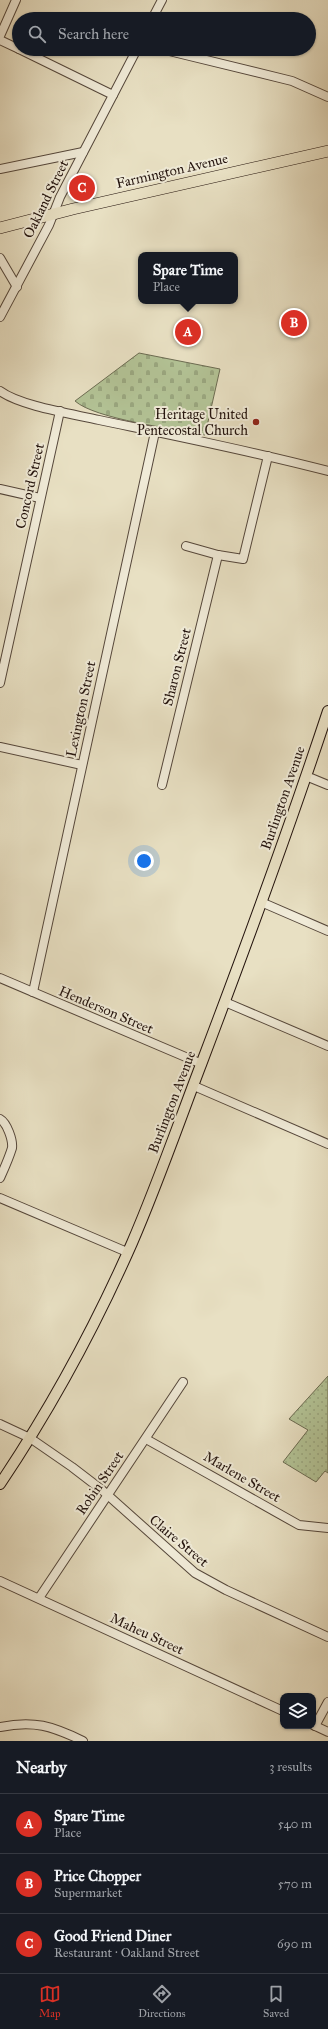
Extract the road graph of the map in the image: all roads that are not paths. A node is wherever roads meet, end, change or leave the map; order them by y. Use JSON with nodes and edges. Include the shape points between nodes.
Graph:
{"nodes":[{"id":1,"x":16,"y":0,"type":"edge"},
{"id":2,"x":162,"y":0,"type":"edge"},
{"id":3,"x":156,"y":12,"type":"edge"},
{"id":4,"x":0,"y":36,"type":"edge"},
{"id":5,"x":0,"y":40,"type":"edge"},
{"id":6,"x":12,"y":46,"type":"edge"},
{"id":7,"x":33,"y":56,"type":"edge"},
{"id":8,"x":133,"y":56,"type":"edge"},
{"id":9,"x":190,"y":56,"type":"edge"},
{"id":10,"x":113,"y":95,"type":"junction"},
{"id":11,"x":328,"y":97,"type":"edge"},
{"id":12,"x":328,"y":151,"type":"edge"},
{"id":13,"x":83,"y":152,"type":"junction"},
{"id":14,"x":0,"y":169,"type":"edge"},
{"id":15,"x":54,"y":214,"type":"junction"},
{"id":16,"x":0,"y":228,"type":"edge"},
{"id":17,"x":0,"y":258,"type":"edge"},
{"id":18,"x":17,"y":287,"type":"junction"},
{"id":19,"x":0,"y":317,"type":"edge"},
{"id":20,"x":0,"y":391,"type":"edge"},
{"id":21,"x":60,"y":411,"type":"junction"},
{"id":22,"x":155,"y":432,"type":"junction"},
{"id":23,"x":268,"y":456,"type":"junction"},
{"id":24,"x":328,"y":471,"type":"edge"},
{"id":25,"x":0,"y":489,"type":"edge"},
{"id":26,"x":40,"y":498,"type":"junction"},
{"id":27,"x":186,"y":546,"type":"dead end"},
{"id":28,"x":218,"y":555,"type":"junction"},
{"id":29,"x":0,"y":683,"type":"edge"},
{"id":30,"x":328,"y":712,"type":"edge"},
{"id":31,"x":0,"y":747,"type":"edge"},
{"id":32,"x":82,"y":765,"type":"junction"},
{"id":33,"x":306,"y":776,"type":"junction"},
{"id":34,"x":162,"y":785,"type":"dead end"},
{"id":35,"x":328,"y":785,"type":"edge"},
{"id":36,"x":261,"y":902,"type":"junction"},
{"id":37,"x":328,"y":931,"type":"edge"},
{"id":38,"x":0,"y":978,"type":"edge"},
{"id":39,"x":33,"y":992,"type":"junction"},
{"id":40,"x":226,"y":1002,"type":"junction"},
{"id":41,"x":328,"y":1046,"type":"edge"},
{"id":42,"x":202,"y":1064,"type":"junction"},
{"id":43,"x":194,"y":1086,"type":"junction"},
{"id":44,"x":0,"y":1119,"type":"edge"},
{"id":45,"x":328,"y":1144,"type":"edge"},
{"id":46,"x":0,"y":1178,"type":"edge"},
{"id":47,"x":0,"y":1198,"type":"edge"},
{"id":48,"x":128,"y":1252,"type":"junction"},
{"id":49,"x":183,"y":1382,"type":"dead end"},
{"id":50,"x":0,"y":1424,"type":"edge"},
{"id":51,"x":30,"y":1438,"type":"junction"},
{"id":52,"x":146,"y":1439,"type":"junction"},
{"id":53,"x":0,"y":1484,"type":"edge"},
{"id":54,"x":107,"y":1495,"type":"junction"},
{"id":55,"x":328,"y":1528,"type":"edge"},
{"id":56,"x":0,"y":1581,"type":"edge"},
{"id":57,"x":39,"y":1598,"type":"junction"},
{"id":58,"x":328,"y":1637,"type":"edge"},
{"id":59,"x":328,"y":1702,"type":"edge"},
{"id":60,"x":280,"y":1710,"type":"edge"},
{"id":61,"x":316,"y":1722,"type":"edge"},
{"id":62,"x":316,"y":1726,"type":"edge"},
{"id":63,"x":0,"y":1727,"type":"edge"},
{"id":64,"x":328,"y":1732,"type":"edge"},
{"id":65,"x":83,"y":1741,"type":"edge"}],
"edges":[{"from":1,"to":4,"type":"street"},
{"from":2,"to":3,"type":"street"},
{"from":5,"to":6,"type":"street"},
{"from":7,"to":10,"type":"street"},
{"from":8,"to":10,"type":"street","name":"Oakland Street"},
{"from":9,"to":11,"type":"street","via":[[292,81]]},
{"from":10,"to":13,"type":"street","name":"Oakland Street"},
{"from":12,"to":15,"type":"highway","name":"Farmington Avenue"},
{"from":13,"to":14,"type":"street"},
{"from":13,"to":15,"type":"street","name":"Oakland Street"},
{"from":15,"to":16,"type":"highway","name":"Farmington Avenue"},
{"from":15,"to":18,"type":"street","name":"Oakland Street"},
{"from":17,"to":18,"type":"street"},
{"from":18,"to":19,"type":"street","name":"Oakland Street"},
{"from":20,"to":21,"type":"street","via":[[17,399]]},
{"from":21,"to":22,"type":"street"},
{"from":21,"to":26,"type":"street","name":"Concord Street"},
{"from":22,"to":23,"type":"street"},
{"from":22,"to":32,"type":"street","name":"Lexington Street"},
{"from":23,"to":24,"type":"street"},
{"from":23,"to":28,"type":"street","via":[[243,559]]},
{"from":25,"to":26,"type":"street"},
{"from":26,"to":29,"type":"street","name":"Concord Street"},
{"from":27,"to":28,"type":"street"},
{"from":28,"to":34,"type":"street","name":"Sharon Street"},
{"from":30,"to":33,"type":"main road","name":"Burlington Avenue"},
{"from":31,"to":32,"type":"street"},
{"from":32,"to":39,"type":"street","name":"Lexington Street"},
{"from":33,"to":35,"type":"street"},
{"from":33,"to":36,"type":"main road","name":"Burlington Avenue"},
{"from":36,"to":37,"type":"street"},
{"from":36,"to":40,"type":"main road","name":"Burlington Avenue"},
{"from":38,"to":39,"type":"street","name":"Henderson Street"},
{"from":39,"to":42,"type":"street","name":"Henderson Street"},
{"from":40,"to":41,"type":"street"},
{"from":40,"to":42,"type":"main road","name":"Burlington Avenue"},
{"from":42,"to":43,"type":"main road","name":"Burlington Avenue"},
{"from":43,"to":45,"type":"street"},
{"from":43,"to":48,"type":"main road","name":"Burlington Avenue"},
{"from":44,"to":46,"type":"street","via":[[4,1121],[9,1132],[12,1146]]},
{"from":47,"to":48,"type":"street"},
{"from":48,"to":51,"type":"main road","name":"Burlington Avenue","via":[[64,1381]]},
{"from":49,"to":52,"type":"street","name":"Robin Street"},
{"from":50,"to":51,"type":"street","name":"Claire Street"},
{"from":51,"to":53,"type":"main road","name":"Burlington Avenue"},
{"from":51,"to":54,"type":"street","name":"Claire Street"},
{"from":52,"to":54,"type":"street","name":"Robin Street"},
{"from":52,"to":55,"type":"street","name":"Marlene Street","via":[[299,1525]]},
{"from":54,"to":57,"type":"street","name":"Robin Street"},
{"from":54,"to":58,"type":"street","name":"Claire Street","via":[[194,1573]]},
{"from":56,"to":57,"type":"street","name":"Maheu Street"},
{"from":57,"to":60,"type":"street","name":"Maheu Street"},
{"from":59,"to":61,"type":"street"},
{"from":62,"to":64,"type":"street"},
{"from":63,"to":65,"type":"street","via":[[21,1723],[57,1728]]}]}
